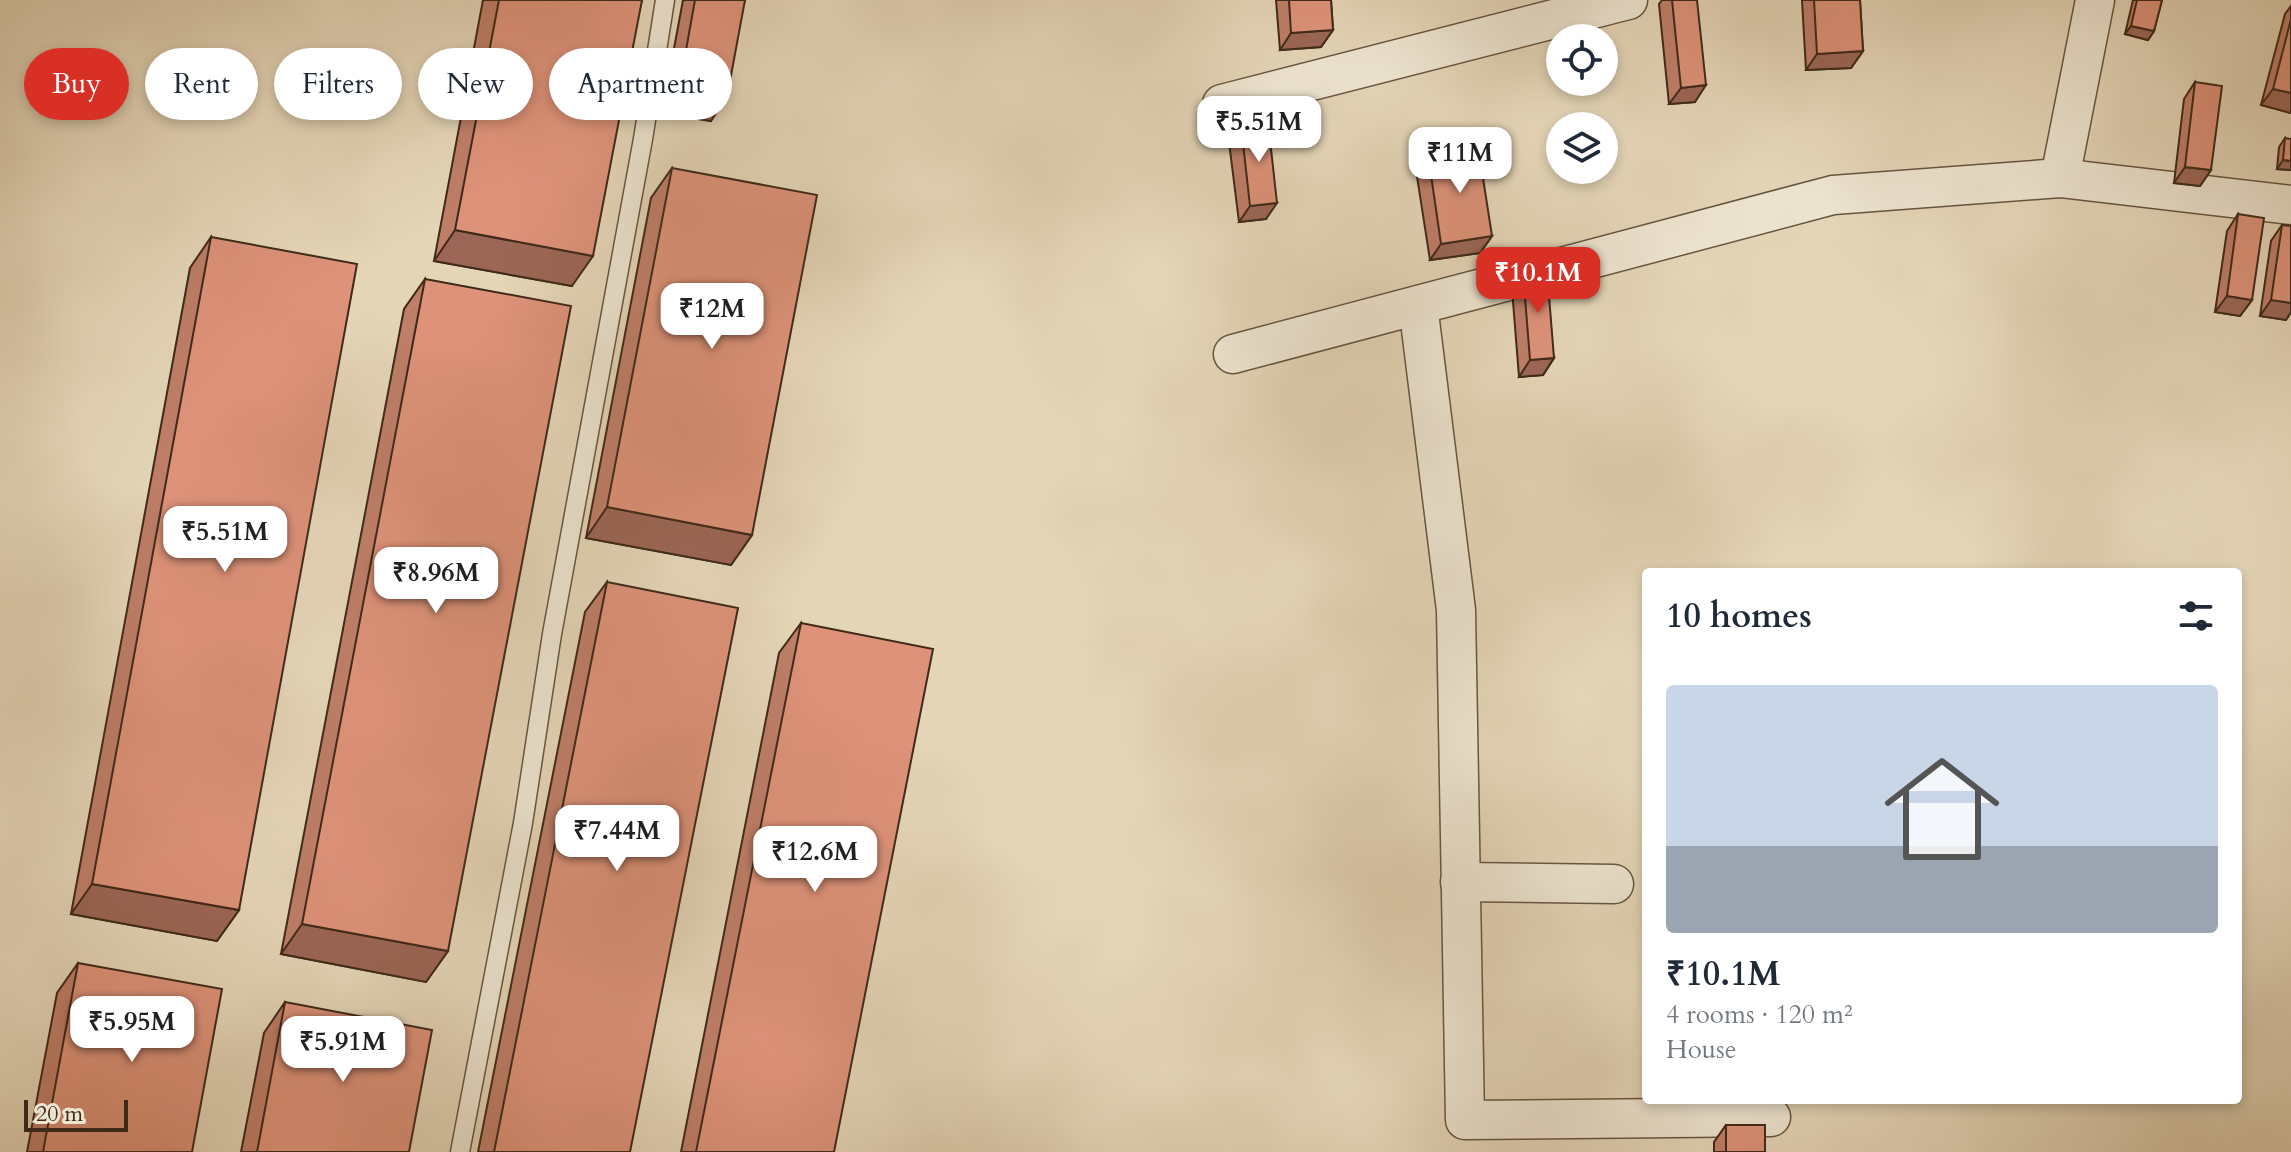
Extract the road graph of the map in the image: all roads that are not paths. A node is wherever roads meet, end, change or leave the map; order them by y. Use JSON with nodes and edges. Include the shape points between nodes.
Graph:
{"nodes":[{"id":1,"x":665,"y":0,"type":"edge"},
{"id":2,"x":1628,"y":0,"type":"edge"},
{"id":3,"x":2095,"y":0,"type":"edge"},
{"id":4,"x":1222,"y":104,"type":"dead end"},
{"id":5,"x":2060,"y":178,"type":"junction"},
{"id":6,"x":2291,"y":205,"type":"edge"},
{"id":7,"x":1418,"y":305,"type":"junction"},
{"id":8,"x":1233,"y":354,"type":"dead end"},
{"id":9,"x":1460,"y":882,"type":"junction"},
{"id":10,"x":1614,"y":884,"type":"dead end"},
{"id":11,"x":1771,"y":1117,"type":"dead end"},
{"id":12,"x":460,"y":1152,"type":"edge"}],
"edges":[{"from":1,"to":12,"type":"lane","via":[[523,823]]},
{"from":2,"to":4,"type":"street"},
{"from":3,"to":5,"type":"street"},
{"from":5,"to":6,"type":"street"},
{"from":5,"to":7,"type":"street","via":[[1833,195]]},
{"from":7,"to":8,"type":"street"},
{"from":7,"to":9,"type":"street","via":[[1456,610]]},
{"from":9,"to":10,"type":"street"},
{"from":9,"to":11,"type":"street","via":[[1465,1120]]}]}
